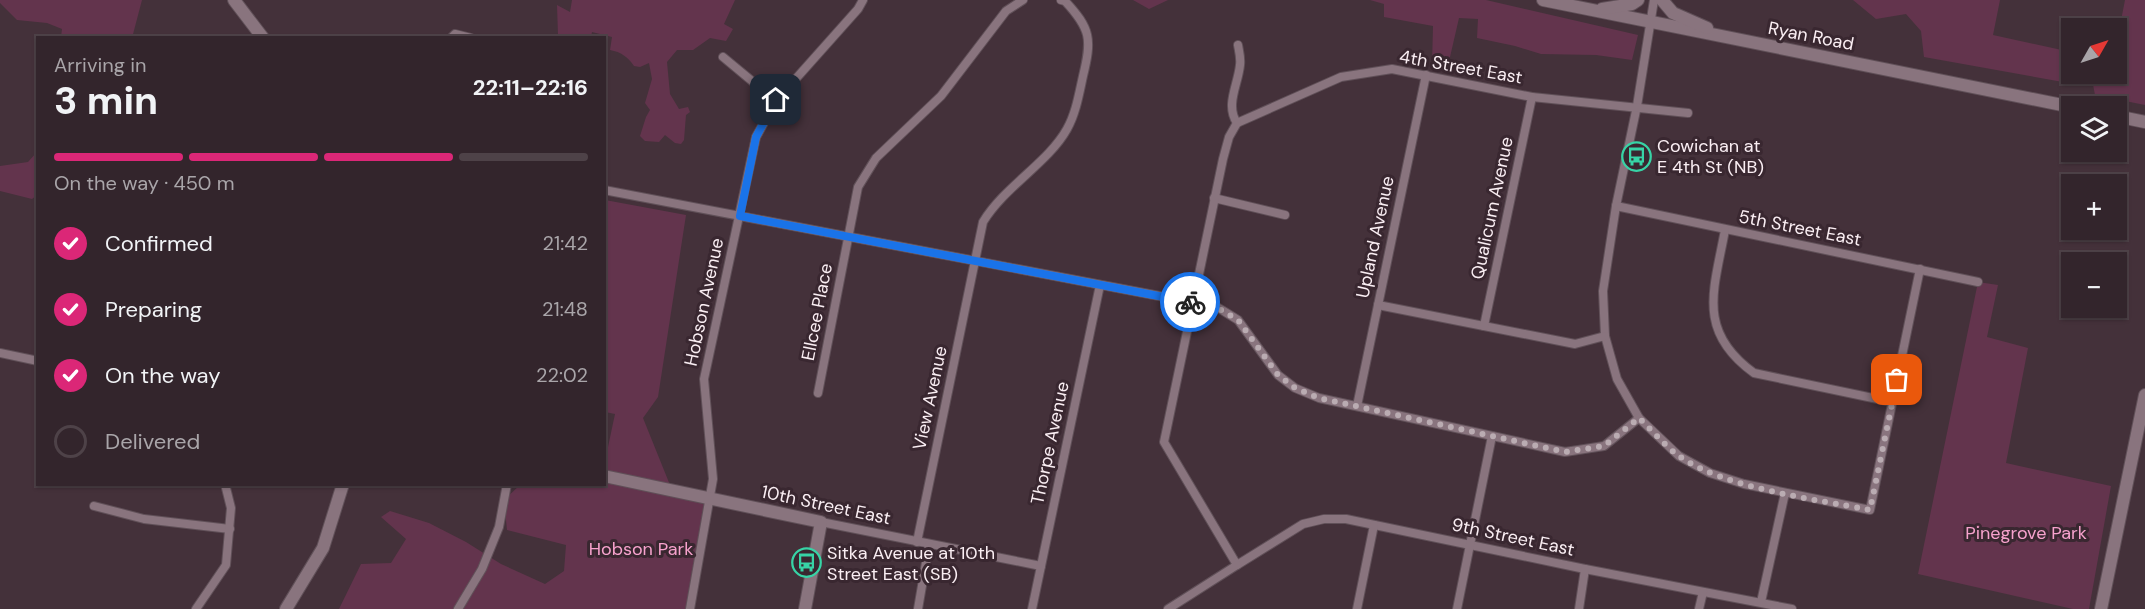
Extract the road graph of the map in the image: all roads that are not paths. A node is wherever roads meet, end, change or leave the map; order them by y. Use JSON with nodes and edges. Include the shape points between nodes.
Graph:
{"nodes":[{"id":1,"x":234,"y":0,"type":"edge"},
{"id":2,"x":863,"y":0,"type":"edge"},
{"id":3,"x":1023,"y":0,"type":"edge"},
{"id":4,"x":1061,"y":0,"type":"edge"},
{"id":5,"x":1543,"y":0,"type":"edge"},
{"id":6,"x":1638,"y":0,"type":"edge"},
{"id":7,"x":1654,"y":0,"type":"edge"},
{"id":8,"x":1662,"y":0,"type":"edge"},
{"id":9,"x":1593,"y":11,"type":"junction"},
{"id":10,"x":1651,"y":22,"type":"junction"},
{"id":11,"x":261,"y":36,"type":"edge"},
{"id":12,"x":1727,"y":37,"type":"junction"},
{"id":13,"x":1238,"y":45,"type":"dead end"},
{"id":14,"x":723,"y":57,"type":"dead end"},
{"id":15,"x":1426,"y":75,"type":"junction"},
{"id":16,"x":1532,"y":97,"type":"junction"},
{"id":17,"x":776,"y":100,"type":"junction"},
{"id":18,"x":2061,"y":105,"type":"edge"},
{"id":19,"x":1637,"y":106,"type":"junction"},
{"id":20,"x":1688,"y":113,"type":"dead end"},
{"id":21,"x":2127,"y":119,"type":"edge"},
{"id":22,"x":2132,"y":120,"type":"junction"},
{"id":23,"x":2145,"y":120,"type":"edge"},
{"id":24,"x":1237,"y":123,"type":"junction"},
{"id":25,"x":2145,"y":129,"type":"edge"},
{"id":26,"x":606,"y":190,"type":"edge"},
{"id":27,"x":1215,"y":198,"type":"junction"},
{"id":28,"x":1616,"y":206,"type":"junction"},
{"id":29,"x":1285,"y":215,"type":"dead end"},
{"id":30,"x":740,"y":216,"type":"junction"},
{"id":31,"x":1725,"y":230,"type":"junction"},
{"id":32,"x":849,"y":237,"type":"junction"},
{"id":33,"x":975,"y":261,"type":"junction"},
{"id":34,"x":1920,"y":269,"type":"junction"},
{"id":35,"x":1978,"y":282,"type":"dead end"},
{"id":36,"x":1100,"y":285,"type":"junction"},
{"id":37,"x":1192,"y":302,"type":"junction"},
{"id":38,"x":1378,"y":305,"type":"junction"},
{"id":39,"x":1484,"y":326,"type":"junction"},
{"id":40,"x":1605,"y":336,"type":"junction"},
{"id":41,"x":0,"y":353,"type":"edge"},
{"id":42,"x":36,"y":361,"type":"edge"},
{"id":43,"x":818,"y":393,"type":"dead end"},
{"id":44,"x":2145,"y":395,"type":"edge"},
{"id":45,"x":1892,"y":402,"type":"junction"},
{"id":46,"x":1357,"y":406,"type":"junction"},
{"id":47,"x":1639,"y":418,"type":"junction"},
{"id":48,"x":1492,"y":436,"type":"junction"},
{"id":49,"x":606,"y":476,"type":"edge"},
{"id":50,"x":226,"y":486,"type":"edge"},
{"id":51,"x":342,"y":486,"type":"edge"},
{"id":52,"x":507,"y":486,"type":"edge"},
{"id":53,"x":1785,"y":493,"type":"junction"},
{"id":54,"x":710,"y":499,"type":"junction"},
{"id":55,"x":94,"y":506,"type":"dead end"},
{"id":56,"x":821,"y":522,"type":"junction"},
{"id":57,"x":1374,"y":525,"type":"junction"},
{"id":58,"x":230,"y":529,"type":"junction"},
{"id":59,"x":917,"y":542,"type":"junction"},
{"id":60,"x":929,"y":545,"type":"junction"},
{"id":61,"x":1470,"y":545,"type":"junction"},
{"id":62,"x":1237,"y":565,"type":"junction"},
{"id":63,"x":1041,"y":566,"type":"junction"},
{"id":64,"x":1585,"y":569,"type":"junction"},
{"id":65,"x":1703,"y":592,"type":"junction"},
{"id":66,"x":1761,"y":603,"type":"junction"},
{"id":67,"x":196,"y":609,"type":"edge"},
{"id":68,"x":286,"y":609,"type":"edge"},
{"id":69,"x":458,"y":609,"type":"edge"},
{"id":70,"x":690,"y":609,"type":"edge"},
{"id":71,"x":805,"y":609,"type":"edge"},
{"id":72,"x":918,"y":609,"type":"edge"},
{"id":73,"x":1032,"y":609,"type":"edge"},
{"id":74,"x":1168,"y":609,"type":"edge"},
{"id":75,"x":1357,"y":609,"type":"edge"},
{"id":76,"x":1457,"y":609,"type":"edge"},
{"id":77,"x":1579,"y":609,"type":"edge"},
{"id":78,"x":1699,"y":609,"type":"edge"},
{"id":79,"x":1792,"y":609,"type":"edge"},
{"id":80,"x":2101,"y":609,"type":"edge"}],
"edges":[{"from":1,"to":11,"type":"main road"},
{"from":2,"to":17,"type":"street","name":"Hobson Avenue"},
{"from":3,"to":32,"type":"street","name":"Ellcee Place","via":[[1006,11],[941,96],[876,158],[858,187]]},
{"from":4,"to":33,"type":"street","name":"View Avenue","via":[[1081,18],[1088,33],[1088,57],[1074,114],[1067,130],[1048,153],[993,205],[983,222]]},
{"from":5,"to":9,"type":"main road","name":"Ryan Road"},
{"from":6,"to":9,"type":"main road"},
{"from":7,"to":10,"type":"street"},
{"from":8,"to":12,"type":"main road","via":[[1673,13]]},
{"from":9,"to":10,"type":"main road","name":"Ryan Road"},
{"from":10,"to":12,"type":"main road","name":"Ryan Road"},
{"from":10,"to":19,"type":"street"},
{"from":12,"to":18,"type":"main road","name":"Ryan Road"},
{"from":13,"to":24,"type":"street","via":[[1240,64],[1231,105]]},
{"from":14,"to":17,"type":"street"},
{"from":15,"to":16,"type":"street","name":"4th Street East"},
{"from":15,"to":24,"type":"street","name":"4th Street East","via":[[1392,69],[1341,77]]},
{"from":15,"to":38,"type":"street","name":"Upland Avenue"},
{"from":16,"to":19,"type":"street","name":"4th Street East"},
{"from":16,"to":39,"type":"street","name":"Qualicum Avenue"},
{"from":17,"to":30,"type":"street","name":"Hobson Avenue","via":[[756,137]]},
{"from":19,"to":20,"type":"street","name":"4th Street East"},
{"from":19,"to":28,"type":"street"},
{"from":21,"to":22,"type":"main road"},
{"from":22,"to":23,"type":"main road"},
{"from":22,"to":25,"type":"main road"},
{"from":24,"to":27,"type":"street","via":[[1222,159]]},
{"from":26,"to":30,"type":"street"},
{"from":27,"to":29,"type":"street"},
{"from":27,"to":37,"type":"street"},
{"from":28,"to":31,"type":"street","name":"5th Street East"},
{"from":28,"to":40,"type":"street","via":[[1603,291]]},
{"from":30,"to":32,"type":"street"},
{"from":30,"to":54,"type":"street","name":"Hobson Avenue","via":[[704,379],[713,480]]},
{"from":31,"to":34,"type":"street","name":"5th Street East"},
{"from":31,"to":45,"type":"street","via":[[1713,292],[1713,313],[1717,331],[1737,360],[1754,373]]},
{"from":32,"to":33,"type":"street"},
{"from":32,"to":43,"type":"street","name":"Ellcee Place"},
{"from":33,"to":36,"type":"street"},
{"from":33,"to":59,"type":"street","name":"View Avenue"},
{"from":34,"to":35,"type":"street","name":"5th Street East"},
{"from":34,"to":45,"type":"street"},
{"from":36,"to":37,"type":"street"},
{"from":36,"to":63,"type":"street","name":"Thorpe Avenue"},
{"from":37,"to":46,"type":"street","via":[[1216,307],[1238,320],[1278,375],[1295,388]]},
{"from":37,"to":62,"type":"street","via":[[1164,442]]},
{"from":38,"to":39,"type":"street"},
{"from":38,"to":46,"type":"street","name":"Upland Avenue"},
{"from":39,"to":40,"type":"street","via":[[1575,344]]},
{"from":40,"to":47,"type":"street","via":[[1617,379]]},
{"from":41,"to":42,"type":"street"},
{"from":44,"to":80,"type":"main road"},
{"from":45,"to":53,"type":"street","via":[[1870,510]]},
{"from":46,"to":48,"type":"street"},
{"from":47,"to":48,"type":"street","via":[[1604,446],[1565,452]]},
{"from":47,"to":53,"type":"street","via":[[1679,456],[1710,473]]},
{"from":48,"to":61,"type":"street"},
{"from":49,"to":54,"type":"main road","name":"10th Street East"},
{"from":50,"to":58,"type":"street","via":[[231,508]]},
{"from":51,"to":68,"type":"main road","via":[[323,548]]},
{"from":52,"to":69,"type":"street","via":[[499,527],[482,569]]},
{"from":53,"to":66,"type":"street"},
{"from":54,"to":56,"type":"main road","name":"10th Street East"},
{"from":54,"to":70,"type":"street","name":"Hobson Avenue"},
{"from":55,"to":58,"type":"street","via":[[144,519]]},
{"from":56,"to":59,"type":"street","name":"10th Street East"},
{"from":56,"to":71,"type":"main road"},
{"from":57,"to":61,"type":"street","name":"9th Street East"},
{"from":57,"to":62,"type":"street","name":"9th Street East","via":[[1346,519],[1303,524]]},
{"from":57,"to":75,"type":"street"},
{"from":58,"to":67,"type":"street","via":[[226,565]]},
{"from":59,"to":60,"type":"street","name":"10th Street East"},
{"from":60,"to":63,"type":"street","name":"10th Street East"},
{"from":60,"to":72,"type":"street"},
{"from":61,"to":64,"type":"street","name":"9th Street East"},
{"from":61,"to":76,"type":"street"},
{"from":62,"to":74,"type":"street","name":"9th Street East"},
{"from":63,"to":73,"type":"street","name":"Thorpe Avenue"},
{"from":64,"to":65,"type":"street","name":"9th Street East"},
{"from":64,"to":77,"type":"street"},
{"from":65,"to":66,"type":"street","name":"9th Street East"},
{"from":65,"to":78,"type":"street"},
{"from":66,"to":79,"type":"street","name":"9th Street East"}]}
